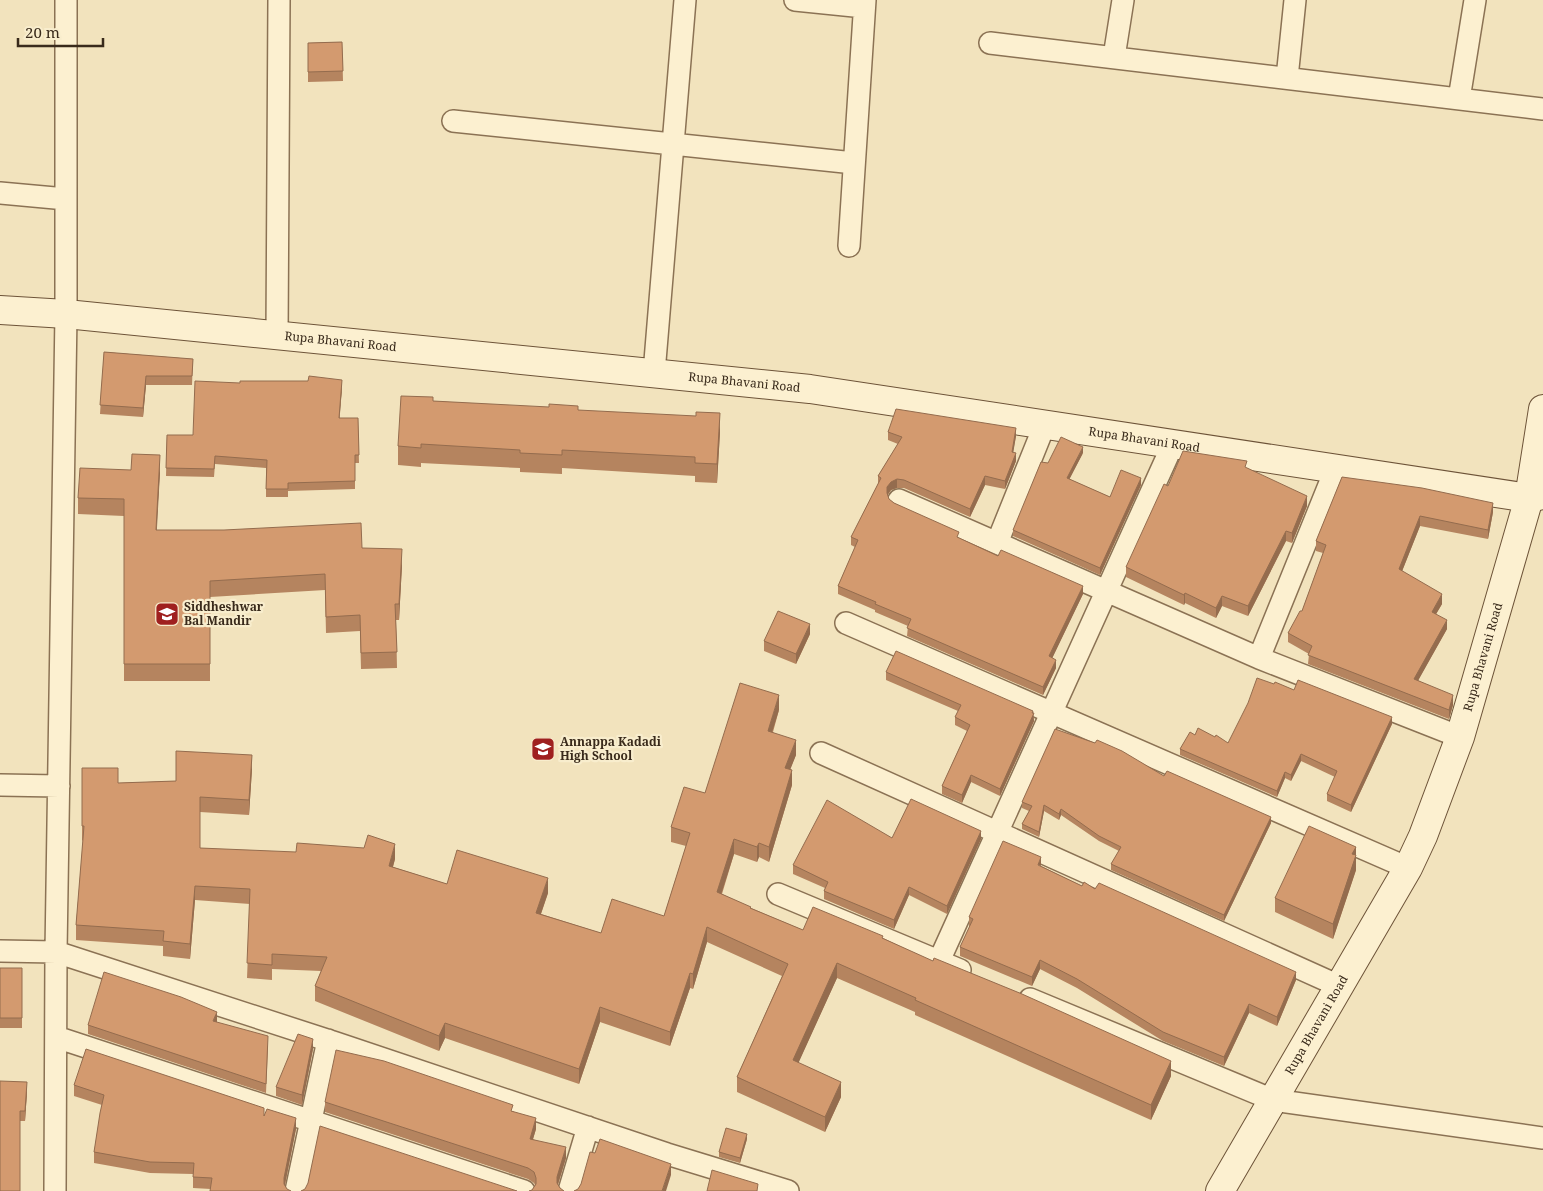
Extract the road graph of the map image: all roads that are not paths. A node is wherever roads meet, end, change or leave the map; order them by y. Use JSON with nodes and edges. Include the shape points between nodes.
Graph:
{"nodes":[{"id":1,"x":66,"y":0,"type":"edge"},
{"id":2,"x":279,"y":0,"type":"edge"},
{"id":3,"x":685,"y":0,"type":"edge"},
{"id":4,"x":795,"y":0,"type":"edge"},
{"id":5,"x":1123,"y":0,"type":"edge"},
{"id":6,"x":1296,"y":0,"type":"edge"},
{"id":7,"x":1475,"y":0,"type":"edge"},
{"id":8,"x":864,"y":4,"type":"edge"},
{"id":9,"x":990,"y":43,"type":"dead end"},
{"id":10,"x":1114,"y":57,"type":"junction"},
{"id":11,"x":1286,"y":78,"type":"junction"},
{"id":12,"x":1459,"y":99,"type":"junction"},
{"id":13,"x":1543,"y":109,"type":"edge"},
{"id":14,"x":453,"y":121,"type":"dead end"},
{"id":15,"x":672,"y":144,"type":"junction"},
{"id":16,"x":854,"y":163,"type":"junction"},
{"id":17,"x":0,"y":193,"type":"edge"},
{"id":18,"x":66,"y":198,"type":"junction"},
{"id":19,"x":849,"y":246,"type":"dead end"},
{"id":20,"x":0,"y":310,"type":"edge"},
{"id":21,"x":66,"y":314,"type":"junction"},
{"id":22,"x":277,"y":335,"type":"junction"},
{"id":23,"x":654,"y":372,"type":"junction"},
{"id":24,"x":1543,"y":409,"type":"edge"},
{"id":25,"x":1045,"y":424,"type":"junction"},
{"id":26,"x":1173,"y":444,"type":"junction"},
{"id":27,"x":1336,"y":468,"type":"junction"},
{"id":28,"x":1536,"y":497,"type":"edge"},
{"id":29,"x":899,"y":500,"type":"dead end"},
{"id":30,"x":997,"y":543,"type":"junction"},
{"id":31,"x":1106,"y":591,"type":"junction"},
{"id":32,"x":846,"y":623,"type":"dead end"},
{"id":33,"x":1259,"y":658,"type":"junction"},
{"id":34,"x":1051,"y":712,"type":"junction"},
{"id":35,"x":1460,"y":737,"type":"junction"},
{"id":36,"x":821,"y":752,"type":"dead end"},
{"id":37,"x":0,"y":785,"type":"edge"},
{"id":38,"x":59,"y":786,"type":"junction"},
{"id":39,"x":997,"y":832,"type":"junction"},
{"id":40,"x":1408,"y":868,"type":"junction"},
{"id":41,"x":778,"y":894,"type":"dead end"},
{"id":42,"x":0,"y":950,"type":"edge"},
{"id":43,"x":56,"y":952,"type":"junction"},
{"id":44,"x":938,"y":961,"type":"junction"},
{"id":45,"x":975,"y":976,"type":"edge"},
{"id":46,"x":1339,"y":986,"type":"junction"},
{"id":47,"x":1011,"y":991,"type":"edge"},
{"id":48,"x":56,"y":1037,"type":"junction"},
{"id":49,"x":328,"y":1040,"type":"junction"},
{"id":50,"x":1274,"y":1100,"type":"junction"},
{"id":51,"x":311,"y":1121,"type":"junction"},
{"id":52,"x":588,"y":1127,"type":"junction"},
{"id":53,"x":1543,"y":1138,"type":"edge"},
{"id":54,"x":54,"y":1191,"type":"edge"},
{"id":55,"x":296,"y":1191,"type":"edge"},
{"id":56,"x":524,"y":1191,"type":"edge"},
{"id":57,"x":569,"y":1191,"type":"edge"},
{"id":58,"x":788,"y":1191,"type":"edge"},
{"id":59,"x":1220,"y":1191,"type":"edge"}],
"edges":[{"from":1,"to":18,"type":"street"},
{"from":2,"to":22,"type":"street"},
{"from":3,"to":15,"type":"street"},
{"from":4,"to":8,"type":"street"},
{"from":5,"to":10,"type":"street"},
{"from":6,"to":11,"type":"street"},
{"from":7,"to":12,"type":"street"},
{"from":8,"to":16,"type":"street"},
{"from":9,"to":10,"type":"street"},
{"from":10,"to":11,"type":"street"},
{"from":11,"to":12,"type":"street"},
{"from":12,"to":13,"type":"street"},
{"from":14,"to":15,"type":"street"},
{"from":15,"to":16,"type":"street"},
{"from":15,"to":23,"type":"street"},
{"from":16,"to":19,"type":"street"},
{"from":17,"to":18,"type":"street"},
{"from":18,"to":21,"type":"street"},
{"from":20,"to":21,"type":"street","name":"Rupa Bhavani Road"},
{"from":21,"to":22,"type":"street","name":"Rupa Bhavani Road"},
{"from":21,"to":38,"type":"street"},
{"from":22,"to":23,"type":"street","name":"Rupa Bhavani Road"},
{"from":23,"to":25,"type":"street","name":"Rupa Bhavani Road","via":[[810,388]]},
{"from":24,"to":28,"type":"street"},
{"from":25,"to":26,"type":"street","name":"Rupa Bhavani Road"},
{"from":25,"to":30,"type":"street"},
{"from":26,"to":27,"type":"street","name":"Rupa Bhavani Road"},
{"from":26,"to":31,"type":"street"},
{"from":27,"to":28,"type":"street","name":"Rupa Bhavani Road"},
{"from":27,"to":33,"type":"street"},
{"from":28,"to":35,"type":"street","name":"Rupa Bhavani Road"},
{"from":29,"to":30,"type":"street"},
{"from":30,"to":31,"type":"street"},
{"from":31,"to":33,"type":"street"},
{"from":31,"to":34,"type":"street"},
{"from":32,"to":34,"type":"street"},
{"from":33,"to":35,"type":"street"},
{"from":34,"to":39,"type":"street"},
{"from":34,"to":40,"type":"street"},
{"from":35,"to":40,"type":"street","name":"Rupa Bhavani Road"},
{"from":36,"to":39,"type":"street"},
{"from":37,"to":38,"type":"street"},
{"from":38,"to":43,"type":"street"},
{"from":39,"to":44,"type":"street"},
{"from":39,"to":46,"type":"street"},
{"from":40,"to":46,"type":"street","name":"Rupa Bhavani Road"},
{"from":41,"to":44,"type":"street"},
{"from":42,"to":43,"type":"street"},
{"from":43,"to":48,"type":"street"},
{"from":43,"to":49,"type":"street"},
{"from":44,"to":45,"type":"street"},
{"from":46,"to":50,"type":"street","name":"Rupa Bhavani Road"},
{"from":47,"to":50,"type":"street"},
{"from":48,"to":51,"type":"street"},
{"from":48,"to":54,"type":"street"},
{"from":49,"to":51,"type":"street"},
{"from":49,"to":52,"type":"street"},
{"from":50,"to":53,"type":"street"},
{"from":50,"to":59,"type":"street","name":"Rupa Bhavani Road"},
{"from":51,"to":55,"type":"street"},
{"from":51,"to":56,"type":"street"},
{"from":52,"to":57,"type":"street"},
{"from":52,"to":58,"type":"street"}]}
